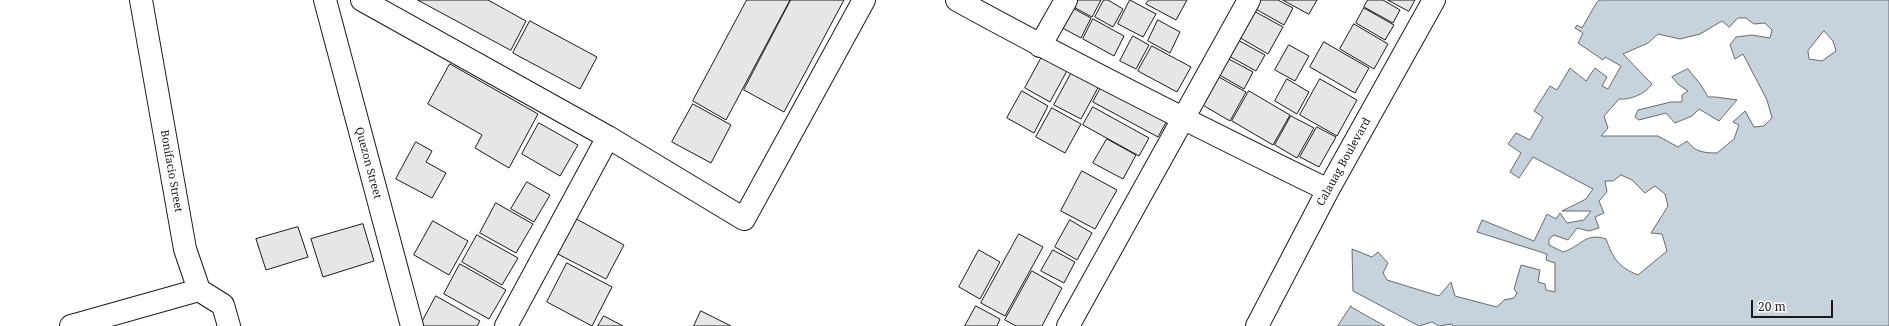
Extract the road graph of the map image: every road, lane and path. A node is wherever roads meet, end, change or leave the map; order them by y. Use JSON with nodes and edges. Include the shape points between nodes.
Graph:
{"nodes":[{"id":1,"x":140,"y":0,"type":"edge"},
{"id":2,"x":325,"y":0,"type":"edge"},
{"id":3,"x":362,"y":0,"type":"edge"},
{"id":4,"x":864,"y":0,"type":"edge"},
{"id":5,"x":957,"y":0,"type":"edge"},
{"id":6,"x":1066,"y":0,"type":"edge"},
{"id":7,"x":1249,"y":0,"type":"edge"},
{"id":8,"x":1434,"y":0,"type":"edge"},
{"id":9,"x":1040,"y":46,"type":"junction"},
{"id":10,"x":1182,"y":119,"type":"junction"},
{"id":11,"x":608,"y":137,"type":"junction"},
{"id":12,"x":1328,"y":190,"type":"junction"},
{"id":13,"x":199,"y":290,"type":"junction"},
{"id":14,"x":71,"y":326,"type":"edge"},
{"id":15,"x":229,"y":326,"type":"edge"},
{"id":16,"x":412,"y":326,"type":"edge"},
{"id":17,"x":506,"y":326,"type":"edge"},
{"id":18,"x":1068,"y":326,"type":"edge"},
{"id":19,"x":1256,"y":326,"type":"edge"}],
"edges":[{"from":1,"to":13,"type":"street","name":"Bonifacio Street","via":[[185,249]]},
{"from":2,"to":16,"type":"street","name":"Quezon Street"},
{"from":3,"to":11,"type":"street"},
{"from":4,"to":11,"type":"street","via":[[744,219]]},
{"from":5,"to":9,"type":"street"},
{"from":6,"to":9,"type":"street"},
{"from":7,"to":10,"type":"street"},
{"from":8,"to":12,"type":"street","name":"Calauag Boulevard"},
{"from":9,"to":10,"type":"street"},
{"from":10,"to":12,"type":"street"},
{"from":10,"to":18,"type":"street"},
{"from":11,"to":17,"type":"street"},
{"from":12,"to":19,"type":"street","name":"Calauag Boulevard"},
{"from":13,"to":14,"type":"street"},
{"from":13,"to":15,"type":"street","via":[[223,305]]}]}
